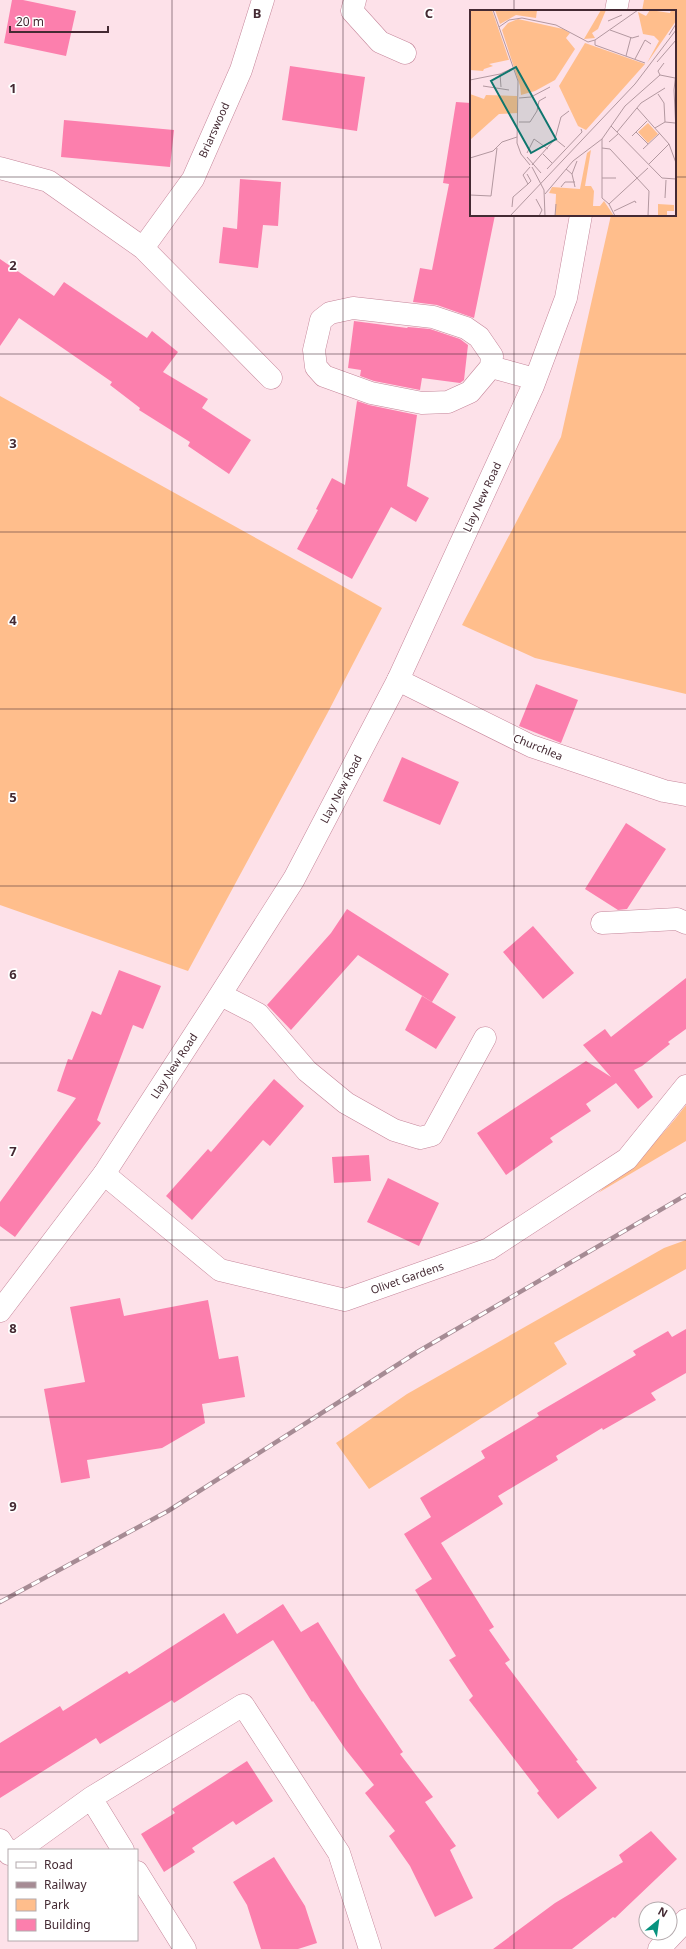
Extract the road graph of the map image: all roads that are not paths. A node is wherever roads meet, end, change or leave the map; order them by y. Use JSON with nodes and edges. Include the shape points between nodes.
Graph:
{"nodes":[{"id":1,"x":263,"y":0,"type":"edge"},
{"id":2,"x":355,"y":0,"type":"edge"},
{"id":3,"x":618,"y":0,"type":"edge"},
{"id":4,"x":616,"y":10,"type":"edge"},
{"id":5,"x":405,"y":53,"type":"dead end"},
{"id":6,"x":0,"y":168,"type":"edge"},
{"id":7,"x":581,"y":216,"type":"edge"},
{"id":8,"x":143,"y":248,"type":"junction"},
{"id":9,"x":491,"y":368,"type":"junction"},
{"id":10,"x":271,"y":378,"type":"dead end"},
{"id":11,"x":535,"y":379,"type":"junction"},
{"id":12,"x":398,"y":680,"type":"junction"},
{"id":13,"x":686,"y":795,"type":"edge"},
{"id":14,"x":602,"y":923,"type":"dead end"},
{"id":15,"x":686,"y":923,"type":"edge"},
{"id":16,"x":220,"y":994,"type":"junction"},
{"id":17,"x":485,"y":1038,"type":"dead end"},
{"id":18,"x":686,"y":1086,"type":"edge"},
{"id":19,"x":104,"y":1174,"type":"junction"},
{"id":20,"x":0,"y":1311,"type":"edge"},
{"id":21,"x":91,"y":1798,"type":"junction"},
{"id":22,"x":0,"y":1840,"type":"edge"},
{"id":23,"x":20,"y":1849,"type":"edge"},
{"id":24,"x":122,"y":1849,"type":"edge"},
{"id":25,"x":8,"y":1854,"type":"edge"},
{"id":26,"x":8,"y":1857,"type":"edge"},
{"id":27,"x":0,"y":1864,"type":"edge"},
{"id":28,"x":138,"y":1874,"type":"edge"},
{"id":29,"x":686,"y":1920,"type":"edge"},
{"id":30,"x":185,"y":1949,"type":"edge"},
{"id":31,"x":370,"y":1949,"type":"edge"},
{"id":32,"x":659,"y":1949,"type":"edge"}],
"edges":[{"from":1,"to":8,"type":"street","name":"Briarswood","via":[[241,70],[193,179]]},
{"from":2,"to":5,"type":"street","via":[[352,11],[380,42]]},
{"from":3,"to":4,"type":"street"},
{"from":6,"to":8,"type":"street","via":[[48,181]]},
{"from":7,"to":11,"type":"street","name":"Llay New Road","via":[[566,298]]},
{"from":8,"to":10,"type":"street"},
{"from":9,"to":9,"type":"street","via":[[470,392],[448,402],[422,404],[371,393],[324,376],[316,367],[314,350],[321,320],[330,313],[353,308],[434,317],[466,328],[479,337],[492,356]]},
{"from":9,"to":11,"type":"street"},
{"from":11,"to":12,"type":"street","name":"Llay New Road"},
{"from":12,"to":13,"type":"street","name":"Churchlea","via":[[531,746],[664,791]]},
{"from":12,"to":16,"type":"street","name":"Llay New Road","via":[[294,879]]},
{"from":14,"to":15,"type":"street","via":[[677,919]]},
{"from":16,"to":17,"type":"street","via":[[258,1014],[308,1071],[346,1103],[394,1130],[420,1138],[432,1135]]},
{"from":16,"to":19,"type":"street","name":"Llay New Road"},
{"from":18,"to":19,"type":"street","name":"Olivet Gardens","via":[[626,1159],[489,1249],[345,1300],[220,1270]]},
{"from":19,"to":20,"type":"street","name":"Llay New Road"},
{"from":21,"to":23,"type":"street"},
{"from":21,"to":24,"type":"street"},
{"from":21,"to":31,"type":"street","via":[[243,1705],[339,1853]]},
{"from":22,"to":25,"type":"street"},
{"from":26,"to":27,"type":"street"},
{"from":28,"to":30,"type":"street"},
{"from":29,"to":32,"type":"street"}]}
